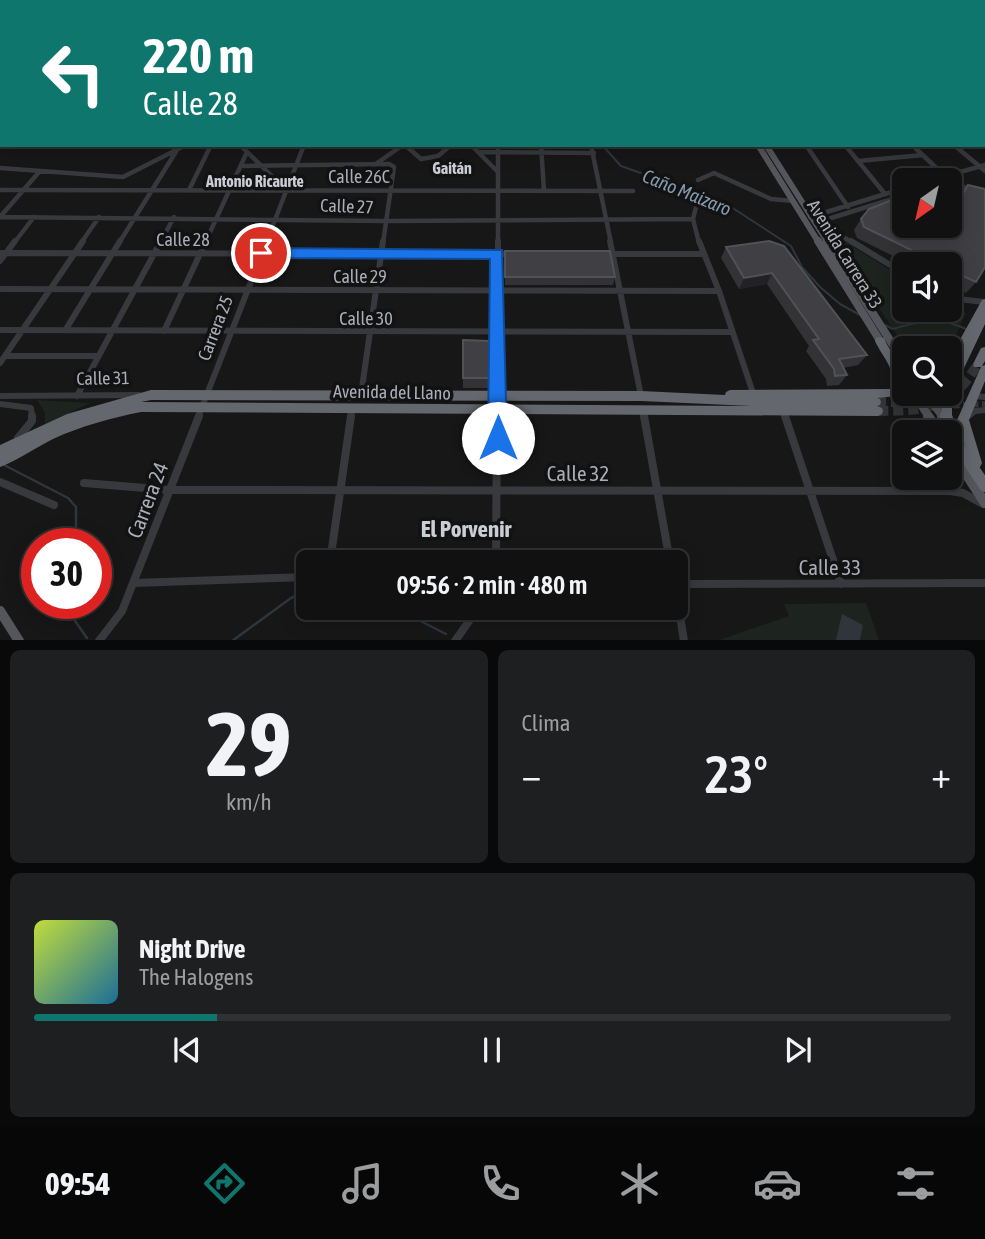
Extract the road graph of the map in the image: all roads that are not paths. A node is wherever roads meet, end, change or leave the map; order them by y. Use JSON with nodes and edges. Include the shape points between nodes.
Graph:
{"nodes":[{"id":1,"x":182,"y":147,"type":"edge"},
{"id":2,"x":210,"y":147,"type":"edge"},
{"id":3,"x":242,"y":147,"type":"edge"},
{"id":4,"x":303,"y":147,"type":"edge"},
{"id":5,"x":401,"y":147,"type":"edge"},
{"id":6,"x":406,"y":147,"type":"edge"},
{"id":7,"x":449,"y":147,"type":"edge"},
{"id":8,"x":473,"y":147,"type":"edge"},
{"id":9,"x":541,"y":147,"type":"edge"},
{"id":10,"x":592,"y":147,"type":"edge"},
{"id":11,"x":759,"y":147,"type":"edge"},
{"id":12,"x":767,"y":147,"type":"edge"},
{"id":13,"x":807,"y":147,"type":"edge"},
{"id":14,"x":847,"y":147,"type":"edge"},
{"id":15,"x":914,"y":147,"type":"edge"},
{"id":16,"x":956,"y":147,"type":"edge"},
{"id":17,"x":498,"y":149,"type":"edge"},
{"id":18,"x":177,"y":150,"type":"junction"},
{"id":19,"x":247,"y":152,"type":"junction"},
{"id":20,"x":478,"y":152,"type":"junction"},
{"id":21,"x":542,"y":152,"type":"junction"},
{"id":22,"x":594,"y":153,"type":"junction"},
{"id":23,"x":923,"y":155,"type":"junction"},
{"id":24,"x":858,"y":161,"type":"junction"},
{"id":25,"x":296,"y":164,"type":"junction"},
{"id":26,"x":376,"y":164,"type":"junction"},
{"id":27,"x":985,"y":164,"type":"edge"},
{"id":28,"x":243,"y":166,"type":"junction"},
{"id":29,"x":261,"y":166,"type":"junction"},
{"id":30,"x":977,"y":167,"type":"junction"},
{"id":31,"x":0,"y":168,"type":"edge"},
{"id":32,"x":937,"y":168,"type":"edge"},
{"id":33,"x":40,"y":171,"type":"junction"},
{"id":34,"x":962,"y":171,"type":"edge"},
{"id":35,"x":985,"y":171,"type":"edge"},
{"id":36,"x":498,"y":172,"type":"junction"},
{"id":37,"x":118,"y":177,"type":"junction"},
{"id":38,"x":698,"y":180,"type":"dead end"},
{"id":39,"x":962,"y":188,"type":"edge"},
{"id":40,"x":24,"y":189,"type":"junction"},
{"id":41,"x":0,"y":190,"type":"edge"},
{"id":42,"x":108,"y":190,"type":"junction"},
{"id":43,"x":154,"y":190,"type":"junction"},
{"id":44,"x":189,"y":190,"type":"junction"},
{"id":45,"x":231,"y":190,"type":"junction"},
{"id":46,"x":286,"y":190,"type":"junction"},
{"id":47,"x":393,"y":190,"type":"junction"},
{"id":48,"x":497,"y":191,"type":"junction"},
{"id":49,"x":544,"y":191,"type":"junction"},
{"id":50,"x":601,"y":191,"type":"junction"},
{"id":51,"x":634,"y":191,"type":"dead end"},
{"id":52,"x":892,"y":192,"type":"edge"},
{"id":53,"x":885,"y":194,"type":"junction"},
{"id":54,"x":698,"y":198,"type":"dead end"},
{"id":55,"x":892,"y":198,"type":"edge"},
{"id":56,"x":985,"y":199,"type":"edge"},
{"id":57,"x":793,"y":201,"type":"junction"},
{"id":58,"x":848,"y":209,"type":"junction"},
{"id":59,"x":0,"y":217,"type":"edge"},
{"id":60,"x":34,"y":217,"type":"junction"},
{"id":61,"x":99,"y":217,"type":"junction"},
{"id":62,"x":138,"y":217,"type":"junction"},
{"id":63,"x":174,"y":217,"type":"junction"},
{"id":64,"x":810,"y":217,"type":"junction"},
{"id":65,"x":218,"y":218,"type":"junction"},
{"id":66,"x":274,"y":218,"type":"junction"},
{"id":67,"x":607,"y":219,"type":"junction"},
{"id":68,"x":693,"y":219,"type":"junction"},
{"id":69,"x":497,"y":220,"type":"junction"},
{"id":70,"x":387,"y":221,"type":"junction"},
{"id":71,"x":819,"y":225,"type":"junction"},
{"id":72,"x":3,"y":253,"type":"edge"},
{"id":73,"x":75,"y":253,"type":"junction"},
{"id":74,"x":114,"y":253,"type":"junction"},
{"id":75,"x":155,"y":253,"type":"junction"},
{"id":76,"x":201,"y":253,"type":"junction"},
{"id":77,"x":261,"y":253,"type":"junction"},
{"id":78,"x":383,"y":253,"type":"junction"},
{"id":79,"x":497,"y":254,"type":"junction"},
{"id":80,"x":523,"y":254,"type":"edge"},
{"id":81,"x":601,"y":254,"type":"edge"},
{"id":82,"x":614,"y":254,"type":"junction"},
{"id":83,"x":702,"y":254,"type":"junction"},
{"id":84,"x":0,"y":261,"type":"edge"},
{"id":85,"x":892,"y":267,"type":"edge"},
{"id":86,"x":0,"y":289,"type":"edge"},
{"id":87,"x":50,"y":289,"type":"junction"},
{"id":88,"x":92,"y":289,"type":"junction"},
{"id":89,"x":135,"y":289,"type":"junction"},
{"id":90,"x":184,"y":289,"type":"junction"},
{"id":91,"x":247,"y":289,"type":"junction"},
{"id":92,"x":377,"y":290,"type":"junction"},
{"id":93,"x":497,"y":290,"type":"junction"},
{"id":94,"x":621,"y":291,"type":"junction"},
{"id":95,"x":719,"y":291,"type":"junction"},
{"id":96,"x":962,"y":302,"type":"edge"},
{"id":97,"x":985,"y":302,"type":"edge"},
{"id":98,"x":985,"y":314,"type":"edge"},
{"id":99,"x":874,"y":323,"type":"junction"},
{"id":100,"x":66,"y":329,"type":"junction"},
{"id":101,"x":0,"y":330,"type":"edge"},
{"id":102,"x":22,"y":330,"type":"junction"},
{"id":103,"x":112,"y":331,"type":"junction"},
{"id":104,"x":164,"y":331,"type":"junction"},
{"id":105,"x":231,"y":331,"type":"junction"},
{"id":106,"x":371,"y":332,"type":"junction"},
{"id":107,"x":497,"y":332,"type":"junction"},
{"id":108,"x":629,"y":332,"type":"junction"},
{"id":109,"x":732,"y":332,"type":"junction"},
{"id":110,"x":973,"y":333,"type":"junction"},
{"id":111,"x":880,"y":341,"type":"junction"},
{"id":112,"x":892,"y":347,"type":"edge"},
{"id":113,"x":962,"y":347,"type":"edge"},
{"id":114,"x":985,"y":351,"type":"edge"},
{"id":115,"x":5,"y":356,"type":"junction"},
{"id":116,"x":98,"y":356,"type":"junction"},
{"id":117,"x":962,"y":358,"type":"edge"},
{"id":118,"x":892,"y":359,"type":"edge"},
{"id":119,"x":0,"y":363,"type":"edge"},
{"id":120,"x":982,"y":368,"type":"edge"},
{"id":121,"x":985,"y":379,"type":"edge"},
{"id":122,"x":753,"y":393,"type":"junction"},
{"id":123,"x":151,"y":395,"type":"junction"},
{"id":124,"x":361,"y":395,"type":"junction"},
{"id":125,"x":0,"y":396,"type":"edge"},
{"id":126,"x":77,"y":396,"type":"junction"},
{"id":127,"x":498,"y":396,"type":"junction"},
{"id":128,"x":641,"y":396,"type":"junction"},
{"id":129,"x":973,"y":396,"type":"junction"},
{"id":130,"x":707,"y":397,"type":"junction"},
{"id":131,"x":985,"y":397,"type":"edge"},
{"id":132,"x":205,"y":400,"type":"junction"},
{"id":133,"x":0,"y":404,"type":"edge"},
{"id":134,"x":924,"y":406,"type":"edge"},
{"id":135,"x":352,"y":408,"type":"junction"},
{"id":136,"x":643,"y":410,"type":"junction"},
{"id":137,"x":985,"y":410,"type":"edge"},
{"id":138,"x":498,"y":411,"type":"junction"},
{"id":139,"x":784,"y":412,"type":"junction"},
{"id":140,"x":936,"y":420,"type":"edge"},
{"id":141,"x":963,"y":420,"type":"junction"},
{"id":142,"x":962,"y":448,"type":"edge"},
{"id":143,"x":4,"y":449,"type":"edge"},
{"id":144,"x":962,"y":450,"type":"edge"},
{"id":145,"x":0,"y":462,"type":"edge"},
{"id":146,"x":976,"y":463,"type":"junction"},
{"id":147,"x":962,"y":468,"type":"edge"},
{"id":148,"x":985,"y":477,"type":"edge"},
{"id":149,"x":0,"y":482,"type":"edge"},
{"id":150,"x":84,"y":483,"type":"dead end"},
{"id":151,"x":985,"y":486,"type":"edge"},
{"id":152,"x":341,"y":490,"type":"junction"},
{"id":153,"x":498,"y":490,"type":"junction"},
{"id":154,"x":169,"y":491,"type":"junction"},
{"id":155,"x":658,"y":491,"type":"junction"},
{"id":156,"x":810,"y":491,"type":"junction"},
{"id":157,"x":985,"y":504,"type":"edge"},
{"id":158,"x":54,"y":505,"type":"dead end"},
{"id":159,"x":332,"y":550,"type":"edge"},
{"id":160,"x":496,"y":550,"type":"edge"},
{"id":161,"x":668,"y":550,"type":"edge"},
{"id":162,"x":296,"y":577,"type":"edge"},
{"id":163,"x":134,"y":583,"type":"junction"},
{"id":164,"x":985,"y":583,"type":"edge"},
{"id":165,"x":688,"y":584,"type":"edge"},
{"id":166,"x":841,"y":584,"type":"junction"},
{"id":167,"x":0,"y":611,"type":"edge"},
{"id":168,"x":470,"y":620,"type":"edge"},
{"id":169,"x":681,"y":620,"type":"edge"},
{"id":170,"x":19,"y":640,"type":"edge"},
{"id":171,"x":99,"y":640,"type":"edge"},
{"id":172,"x":455,"y":640,"type":"edge"},
{"id":173,"x":684,"y":640,"type":"edge"}],
"edges":[{"from":1,"to":18,"type":"street"},
{"from":2,"to":44,"type":"street"},
{"from":3,"to":19,"type":"street"},
{"from":4,"to":25,"type":"street","name":"Carrera 25"},
{"from":5,"to":26,"type":"street"},
{"from":6,"to":7,"type":"street","via":[[421,159],[438,156]]},
{"from":8,"to":20,"type":"street"},
{"from":9,"to":21,"type":"street"},
{"from":10,"to":22,"type":"street"},
{"from":11,"to":57,"type":"main road","name":"Avenida Carrera 33"},
{"from":12,"to":64,"type":"main road","name":"Avenida Carrera 33"},
{"from":13,"to":58,"type":"street"},
{"from":14,"to":24,"type":"street"},
{"from":15,"to":23,"type":"street"},
{"from":16,"to":30,"type":"street"},
{"from":17,"to":20,"type":"street"},
{"from":17,"to":21,"type":"street"},
{"from":17,"to":36,"type":"street"},
{"from":18,"to":37,"type":"street"},
{"from":18,"to":43,"type":"street"},
{"from":19,"to":28,"type":"street"},
{"from":19,"to":29,"type":"street"},
{"from":20,"to":36,"type":"street"},
{"from":21,"to":22,"type":"street"},
{"from":21,"to":49,"type":"street"},
{"from":22,"to":50,"type":"street"},
{"from":23,"to":24,"type":"street"},
{"from":23,"to":32,"type":"street"},
{"from":24,"to":53,"type":"street"},
{"from":25,"to":26,"type":"street"},
{"from":25,"to":29,"type":"street"},
{"from":25,"to":46,"type":"street","name":"Carrera 25"},
{"from":26,"to":47,"type":"street","via":[[394,167]]},
{"from":27,"to":30,"type":"street"},
{"from":28,"to":29,"type":"street"},
{"from":28,"to":45,"type":"street"},
{"from":29,"to":46,"type":"street"},
{"from":30,"to":34,"type":"street"},
{"from":30,"to":35,"type":"street"},
{"from":31,"to":33,"type":"street"},
{"from":33,"to":37,"type":"street"},
{"from":33,"to":40,"type":"street"},
{"from":36,"to":48,"type":"street"},
{"from":37,"to":42,"type":"street"},
{"from":38,"to":57,"type":"street","via":[[714,173],[771,199]]},
{"from":39,"to":56,"type":"street"},
{"from":40,"to":41,"type":"street","name":"Calle 26C"},
{"from":40,"to":42,"type":"street","name":"Calle 26C"},
{"from":40,"to":59,"type":"street"},
{"from":42,"to":43,"type":"street","name":"Calle 26C"},
{"from":43,"to":44,"type":"street","name":"Calle 26C"},
{"from":43,"to":62,"type":"street"},
{"from":44,"to":45,"type":"street","name":"Calle 26C"},
{"from":45,"to":46,"type":"street","name":"Calle 26C"},
{"from":45,"to":65,"type":"street"},
{"from":46,"to":47,"type":"street","name":"Calle 26C"},
{"from":46,"to":66,"type":"street","name":"Carrera 25"},
{"from":47,"to":48,"type":"street","name":"Calle 26C"},
{"from":47,"to":70,"type":"street"},
{"from":48,"to":49,"type":"street","name":"Calle 26C"},
{"from":48,"to":69,"type":"street"},
{"from":49,"to":50,"type":"street","name":"Calle 26C"},
{"from":50,"to":51,"type":"street","name":"Calle 26C"},
{"from":50,"to":67,"type":"street"},
{"from":52,"to":53,"type":"street"},
{"from":53,"to":58,"type":"street"},
{"from":54,"to":68,"type":"street"},
{"from":55,"to":58,"type":"street"},
{"from":57,"to":99,"type":"main road","name":"Avenida Carrera 33","via":[[863,314]]},
{"from":58,"to":64,"type":"street"},
{"from":58,"to":71,"type":"street"},
{"from":59,"to":60,"type":"street","name":"Calle 27"},
{"from":60,"to":61,"type":"street","name":"Calle 27"},
{"from":60,"to":72,"type":"street"},
{"from":61,"to":62,"type":"street","name":"Calle 27"},
{"from":61,"to":73,"type":"street"},
{"from":62,"to":63,"type":"street","name":"Calle 27"},
{"from":62,"to":74,"type":"street"},
{"from":63,"to":65,"type":"street","name":"Calle 27"},
{"from":63,"to":75,"type":"street"},
{"from":64,"to":71,"type":"main road","name":"Avenida Carrera 33"},
{"from":65,"to":66,"type":"street","name":"Calle 27"},
{"from":65,"to":76,"type":"street"},
{"from":66,"to":70,"type":"street","name":"Calle 27"},
{"from":66,"to":77,"type":"street","name":"Carrera 25"},
{"from":67,"to":68,"type":"street","name":"Calle 27"},
{"from":67,"to":69,"type":"street","name":"Calle 27"},
{"from":67,"to":82,"type":"street"},
{"from":68,"to":83,"type":"street"},
{"from":69,"to":70,"type":"street","name":"Calle 27"},
{"from":69,"to":79,"type":"street"},
{"from":70,"to":78,"type":"street"},
{"from":71,"to":85,"type":"street"},
{"from":71,"to":99,"type":"main road","name":"Avenida Carrera 33"},
{"from":72,"to":73,"type":"street","name":"Calle 28"},
{"from":72,"to":84,"type":"street"},
{"from":73,"to":74,"type":"street","name":"Calle 28"},
{"from":73,"to":87,"type":"street"},
{"from":74,"to":75,"type":"street","name":"Calle 28"},
{"from":74,"to":88,"type":"street"},
{"from":75,"to":76,"type":"street","name":"Calle 28"},
{"from":75,"to":89,"type":"street"},
{"from":76,"to":77,"type":"street","name":"Calle 28"},
{"from":76,"to":90,"type":"street"},
{"from":77,"to":78,"type":"street","name":"Calle 28"},
{"from":77,"to":91,"type":"street","name":"Carrera 25"},
{"from":78,"to":79,"type":"street","name":"Calle 28"},
{"from":78,"to":92,"type":"street"},
{"from":79,"to":80,"type":"street","name":"Calle 28"},
{"from":79,"to":93,"type":"street"},
{"from":81,"to":82,"type":"street"},
{"from":82,"to":83,"type":"street"},
{"from":82,"to":94,"type":"street"},
{"from":83,"to":95,"type":"street"},
{"from":86,"to":87,"type":"street","name":"Calle 29"},
{"from":87,"to":88,"type":"street","name":"Calle 29"},
{"from":87,"to":102,"type":"street"},
{"from":88,"to":89,"type":"street","name":"Calle 29"},
{"from":88,"to":100,"type":"street"},
{"from":89,"to":90,"type":"street","name":"Calle 29"},
{"from":89,"to":103,"type":"street"},
{"from":90,"to":91,"type":"street","name":"Calle 29"},
{"from":90,"to":104,"type":"street"},
{"from":91,"to":92,"type":"street","name":"Calle 29"},
{"from":91,"to":105,"type":"street","name":"Carrera 25"},
{"from":92,"to":93,"type":"street","name":"Calle 29"},
{"from":92,"to":106,"type":"street"},
{"from":93,"to":94,"type":"street","name":"Calle 29"},
{"from":93,"to":107,"type":"street"},
{"from":94,"to":95,"type":"street","name":"Calle 29"},
{"from":94,"to":108,"type":"street"},
{"from":95,"to":109,"type":"street"},
{"from":96,"to":97,"type":"street"},
{"from":97,"to":110,"type":"highway"},
{"from":98,"to":110,"type":"highway"},
{"from":99,"to":111,"type":"main road","name":"Avenida Carrera 33"},
{"from":99,"to":112,"type":"main road","name":"Avenida Carrera 33"},
{"from":100,"to":102,"type":"street","name":"Calle 30"},
{"from":100,"to":103,"type":"street","name":"Calle 30"},
{"from":101,"to":102,"type":"street","name":"Calle 30"},
{"from":102,"to":115,"type":"street"},
{"from":103,"to":104,"type":"street","name":"Calle 30"},
{"from":103,"to":116,"type":"street"},
{"from":104,"to":105,"type":"street","name":"Calle 30"},
{"from":105,"to":106,"type":"street","name":"Calle 30"},
{"from":105,"to":132,"type":"street","name":"Carrera 25"},
{"from":106,"to":107,"type":"street","name":"Calle 30"},
{"from":106,"to":124,"type":"street"},
{"from":107,"to":108,"type":"street","name":"Calle 30"},
{"from":107,"to":127,"type":"street"},
{"from":108,"to":109,"type":"street","name":"Calle 30"},
{"from":108,"to":128,"type":"street"},
{"from":109,"to":122,"type":"street"},
{"from":110,"to":113,"type":"highway"},
{"from":110,"to":117,"type":"highway"},
{"from":111,"to":118,"type":"main road","name":"Avenida Carrera 33"},
{"from":111,"to":122,"type":"highway","via":[[900,380],[893,393]]},
{"from":114,"to":120,"type":"highway"},
{"from":115,"to":116,"type":"street"},
{"from":115,"to":119,"type":"street"},
{"from":116,"to":126,"type":"street"},
{"from":120,"to":121,"type":"street"},
{"from":120,"to":129,"type":"highway"},
{"from":122,"to":130,"type":"highway"},
{"from":123,"to":126,"type":"street","name":"Calle 31"},
{"from":123,"to":132,"type":"highway","name":"Calle 31"},
{"from":123,"to":143,"type":"highway","via":[[78,414]]},
{"from":124,"to":127,"type":"highway","name":"Avenida del Llano"},
{"from":124,"to":132,"type":"highway","name":"Avenida del Llano"},
{"from":125,"to":126,"type":"street","name":"Calle 31"},
{"from":127,"to":128,"type":"highway","name":"Avenida del Llano"},
{"from":127,"to":138,"type":"street"},
{"from":128,"to":130,"type":"highway","name":"Avenida del Llano"},
{"from":129,"to":131,"type":"street"},
{"from":129,"to":141,"type":"highway"},
{"from":130,"to":139,"type":"highway","name":"Avenida del Llano","via":[[877,407]]},
{"from":132,"to":135,"type":"highway","name":"Avenida del Llano"},
{"from":132,"to":145,"type":"highway","name":"Avenida del Llano","via":[[108,414],[57,431]]},
{"from":132,"to":154,"type":"street","name":"Carrera 24"},
{"from":133,"to":143,"type":"street","via":[[25,405],[33,415],[29,428]]},
{"from":134,"to":140,"type":"main road"},
{"from":135,"to":138,"type":"highway","name":"Avenida del Llano"},
{"from":135,"to":152,"type":"street"},
{"from":136,"to":138,"type":"highway","name":"Avenida del Llano"},
{"from":136,"to":139,"type":"highway","name":"Avenida del Llano"},
{"from":136,"to":155,"type":"street"},
{"from":137,"to":141,"type":"street"},
{"from":138,"to":153,"type":"street"},
{"from":139,"to":156,"type":"street"},
{"from":141,"to":146,"type":"highway"},
{"from":142,"to":146,"type":"main road"},
{"from":144,"to":151,"type":"highway","bridge":true},
{"from":146,"to":148,"type":"main road"},
{"from":147,"to":157,"type":"main road"},
{"from":149,"to":158,"type":"street"},
{"from":150,"to":154,"type":"street","name":"Calle 32"},
{"from":152,"to":153,"type":"street","name":"Calle 32"},
{"from":152,"to":154,"type":"street","name":"Calle 32"},
{"from":152,"to":159,"type":"street"},
{"from":153,"to":155,"type":"street","name":"Calle 32"},
{"from":153,"to":160,"type":"street"},
{"from":154,"to":163,"type":"street","name":"Carrera 24"},
{"from":155,"to":156,"type":"street","name":"Calle 32"},
{"from":155,"to":161,"type":"street"},
{"from":156,"to":157,"type":"street","name":"Calle 32","via":[[954,491]]},
{"from":156,"to":166,"type":"street"},
{"from":162,"to":163,"type":"street"},
{"from":163,"to":171,"type":"street","name":"Carrera 24","via":[[122,611]]},
{"from":164,"to":166,"type":"street","name":"Calle 33"},
{"from":165,"to":166,"type":"street","name":"Calle 33"},
{"from":167,"to":170,"type":"main road"},
{"from":168,"to":172,"type":"street"},
{"from":169,"to":173,"type":"street"}]}
